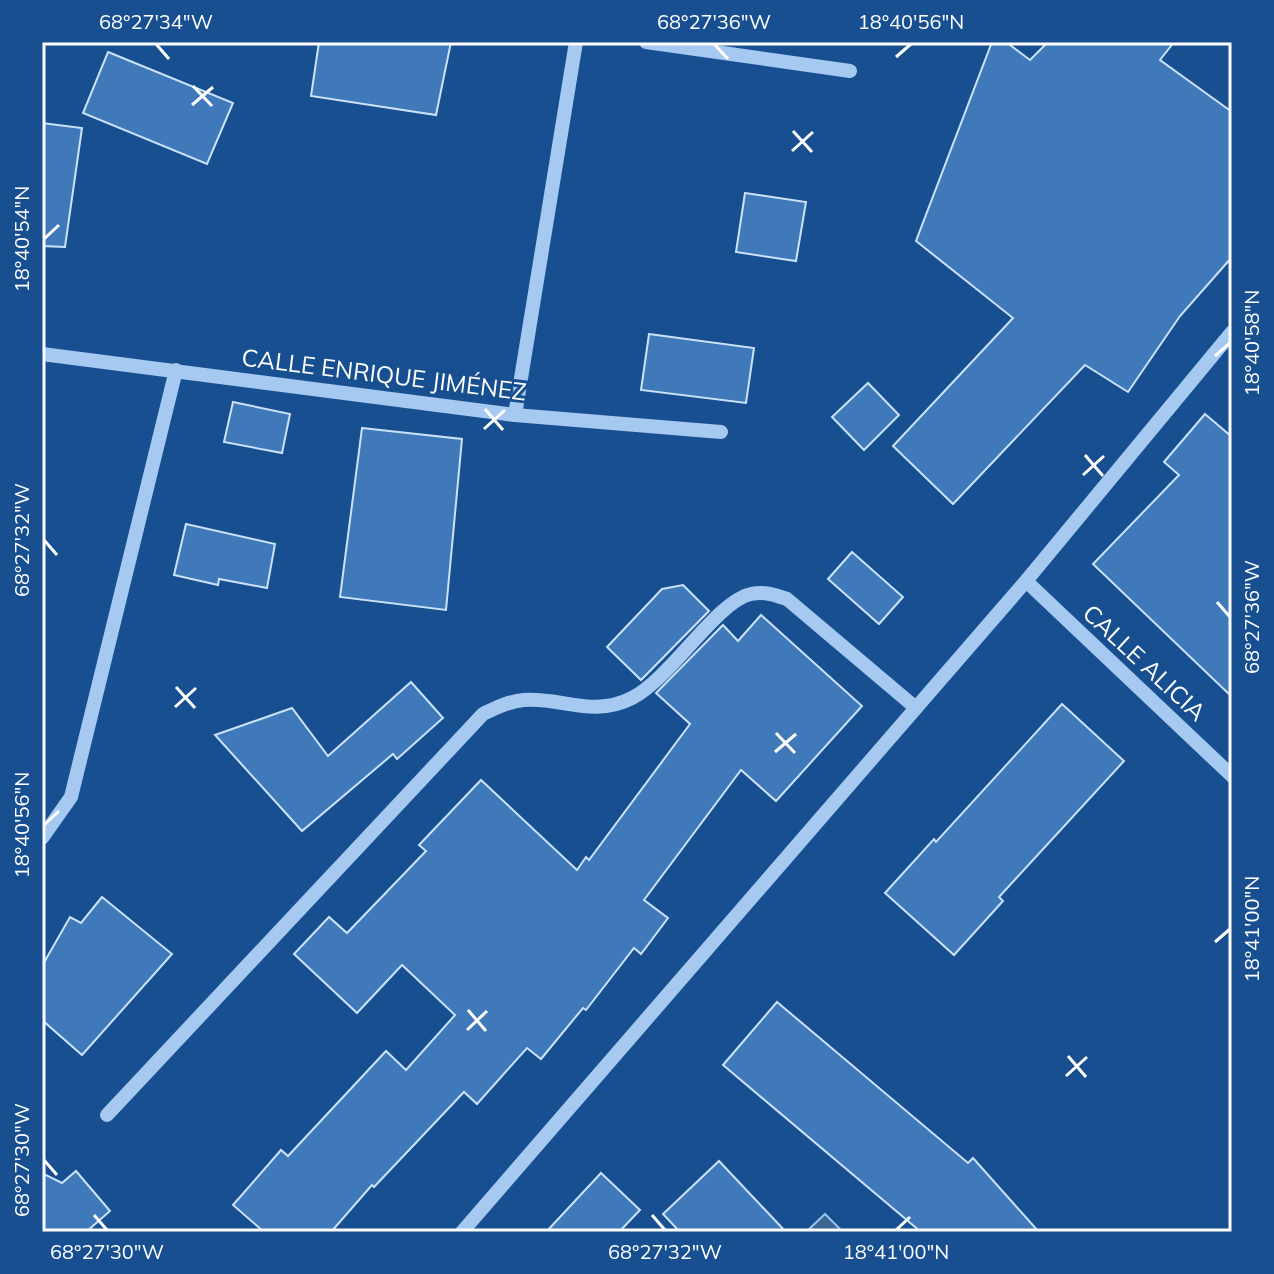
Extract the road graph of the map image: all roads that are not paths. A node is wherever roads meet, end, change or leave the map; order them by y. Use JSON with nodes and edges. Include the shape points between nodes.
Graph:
{"nodes":[{"id":1,"x":576,"y":42,"type":"edge"},
{"id":2,"x":646,"y":42,"type":"edge"},
{"id":3,"x":850,"y":71,"type":"dead end"},
{"id":4,"x":1232,"y":332,"type":"edge"},
{"id":5,"x":42,"y":354,"type":"edge"},
{"id":6,"x":176,"y":370,"type":"junction"},
{"id":7,"x":515,"y":415,"type":"junction"},
{"id":8,"x":721,"y":432,"type":"dead end"},
{"id":9,"x":1026,"y":581,"type":"junction"},
{"id":10,"x":916,"y":708,"type":"junction"},
{"id":11,"x":1232,"y":776,"type":"edge"},
{"id":12,"x":42,"y":838,"type":"edge"},
{"id":13,"x":107,"y":1115,"type":"dead end"},
{"id":14,"x":462,"y":1232,"type":"edge"}],
"edges":[{"from":1,"to":7,"type":"street"},
{"from":2,"to":3,"type":"street"},
{"from":4,"to":9,"type":"street"},
{"from":5,"to":6,"type":"street","name":"CALLE ENRIQUE JIMÉNEZ"},
{"from":6,"to":7,"type":"street","name":"CALLE ENRIQUE JIMÉNEZ"},
{"from":6,"to":12,"type":"street","via":[[71,797]]},
{"from":7,"to":8,"type":"street","name":"CALLE ENRIQUE JIMÉNEZ"},
{"from":9,"to":10,"type":"street"},
{"from":9,"to":11,"type":"street","name":"CALLE ALICIA"},
{"from":10,"to":13,"type":"street","via":[[787,599],[769,593],[733,602],[660,678],[631,699],[598,709],[525,700],[483,714]]},
{"from":10,"to":14,"type":"street"}]}
